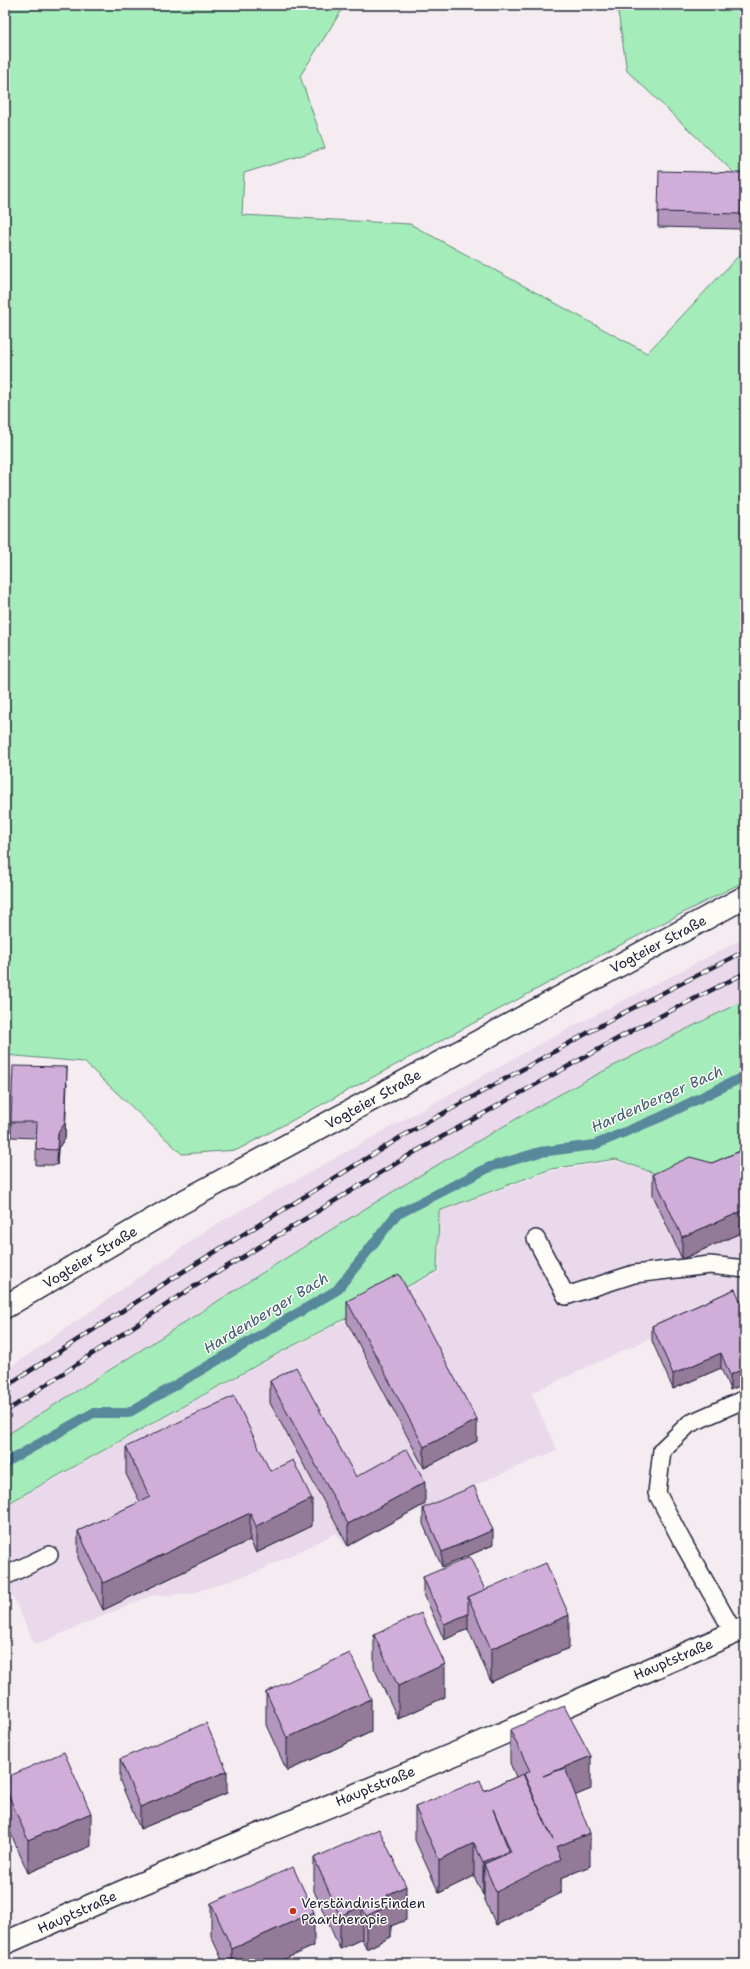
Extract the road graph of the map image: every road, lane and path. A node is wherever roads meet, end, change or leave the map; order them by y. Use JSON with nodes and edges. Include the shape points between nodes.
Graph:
{"nodes":[{"id":1,"x":745,"y":897,"type":"edge"},
{"id":2,"x":536,"y":1239,"type":"dead end"},
{"id":3,"x":745,"y":1269,"type":"edge"},
{"id":4,"x":5,"y":1307,"type":"edge"},
{"id":5,"x":745,"y":1399,"type":"edge"},
{"id":6,"x":49,"y":1555,"type":"dead end"},
{"id":7,"x":5,"y":1576,"type":"edge"},
{"id":8,"x":739,"y":1631,"type":"edge"},
{"id":9,"x":5,"y":1943,"type":"edge"}],
"edges":[{"from":1,"to":4,"type":"main road","name":"Vogteier Straße","via":[[179,1204]]},
{"from":2,"to":3,"type":"lane","via":[[566,1296],[634,1274],[710,1265]]},
{"from":5,"to":8,"type":"lane","via":[[689,1424],[662,1450],[657,1493]]},
{"from":6,"to":7,"type":"lane"},
{"from":8,"to":9,"type":"main road","name":"Hauptstraße","via":[[474,1746],[145,1882]]}]}
